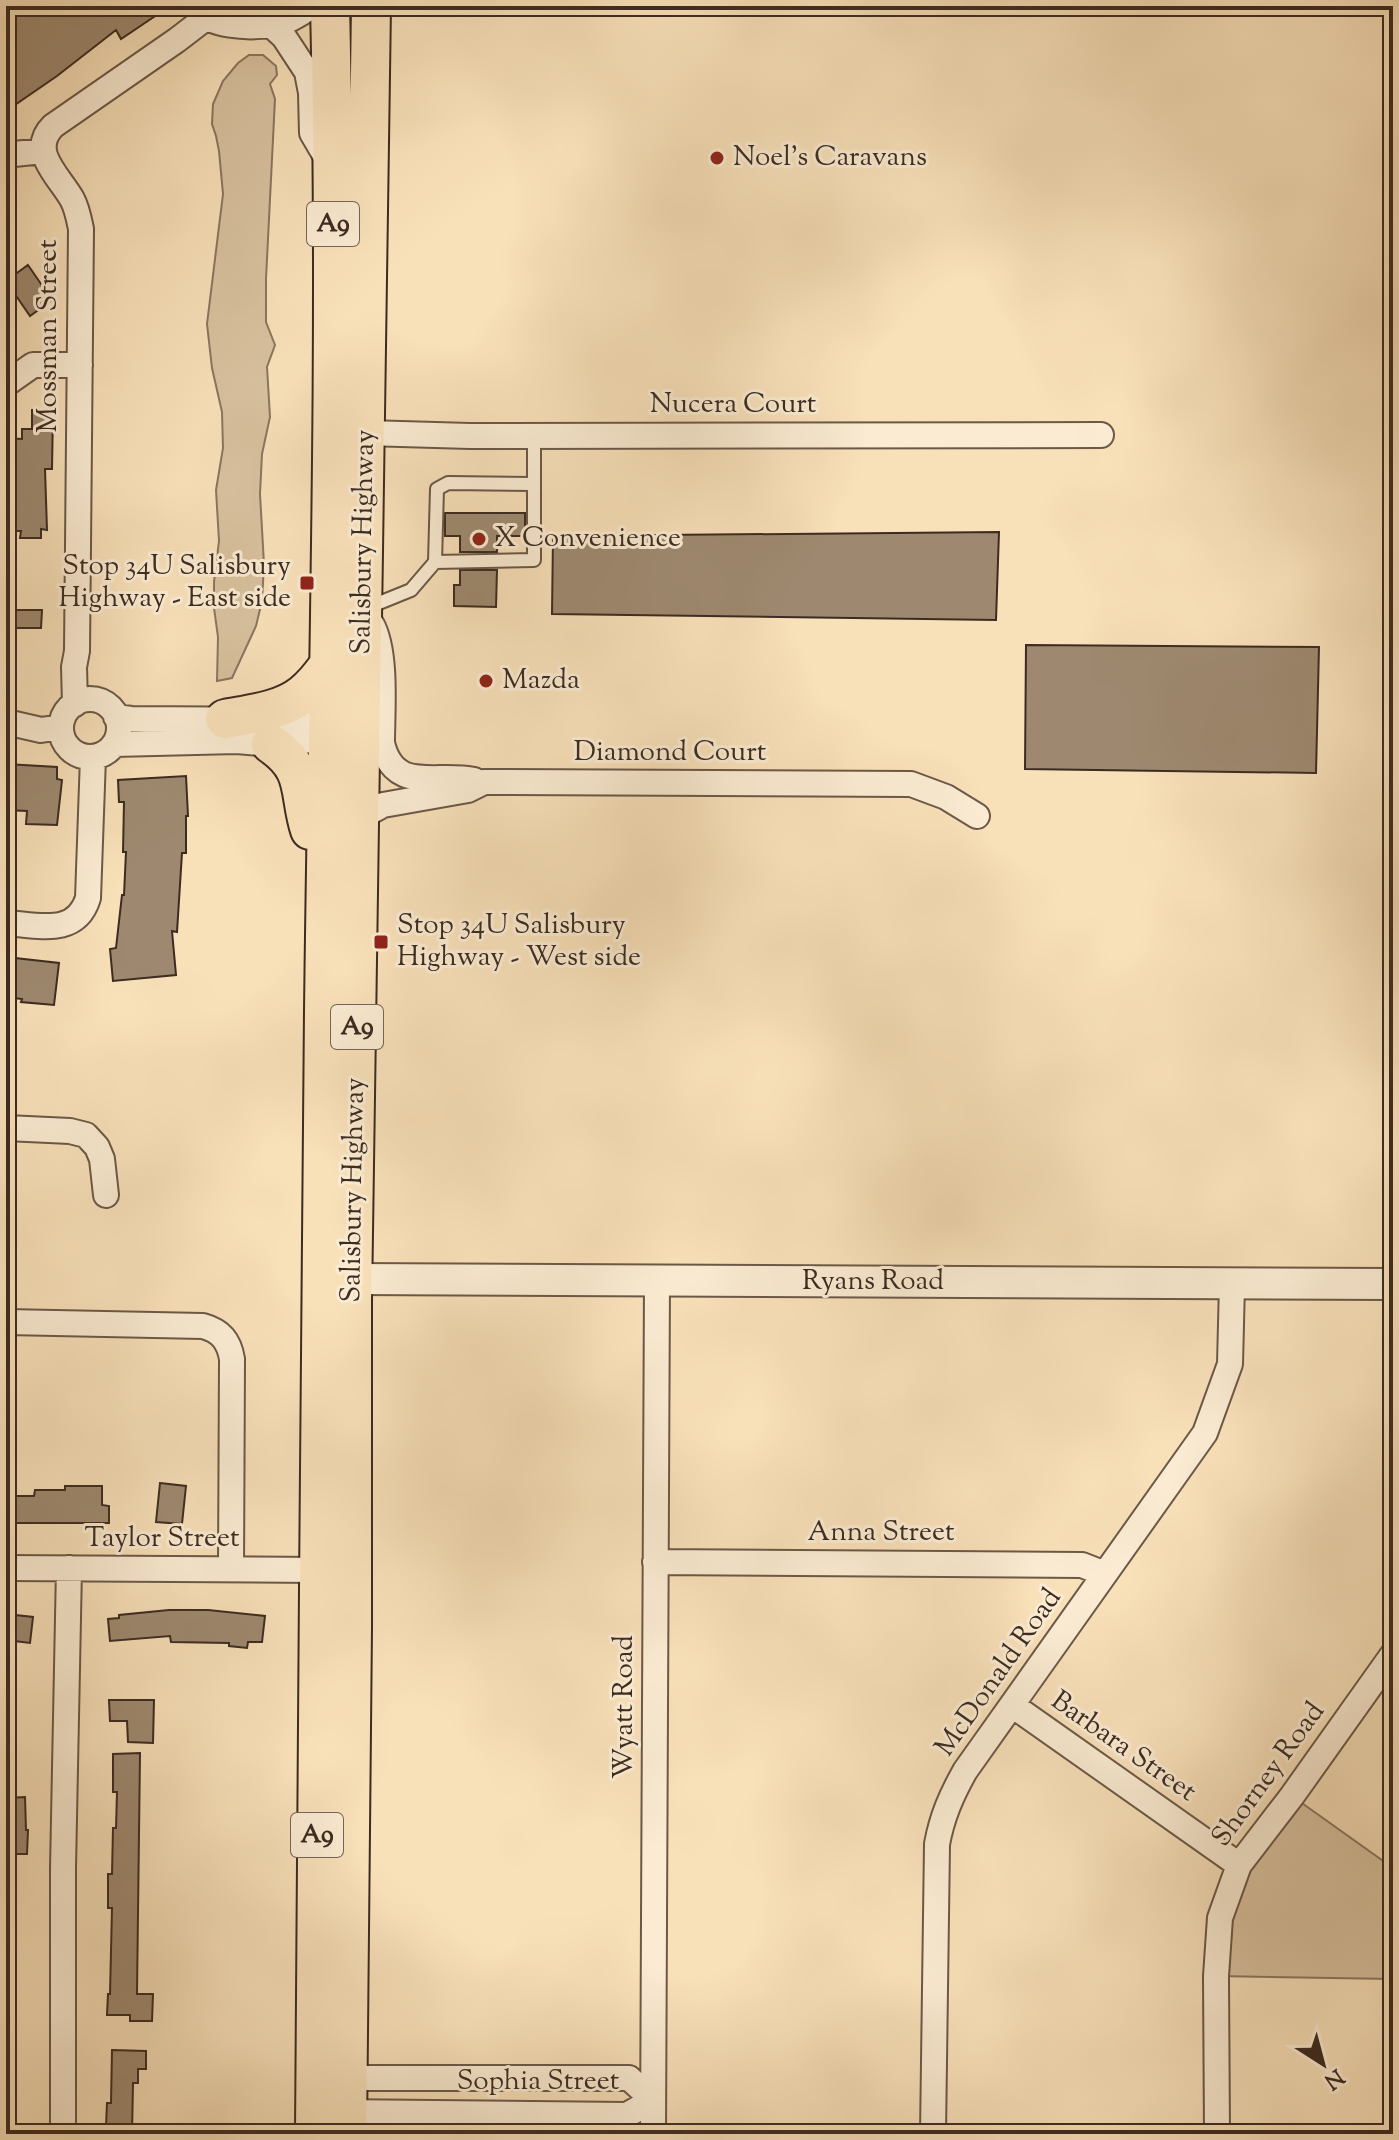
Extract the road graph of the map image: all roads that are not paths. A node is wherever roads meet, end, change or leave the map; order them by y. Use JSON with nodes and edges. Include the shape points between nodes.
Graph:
{"nodes":[{"id":1,"x":311,"y":6,"type":"edge"},
{"id":2,"x":330,"y":6,"type":"edge"},
{"id":3,"x":346,"y":6,"type":"edge"},
{"id":4,"x":371,"y":6,"type":"edge"},
{"id":5,"x":201,"y":12,"type":"edge"},
{"id":6,"x":271,"y":25,"type":"junction"},
{"id":7,"x":332,"y":77,"type":"junction"},
{"id":8,"x":43,"y":151,"type":"junction"},
{"id":9,"x":6,"y":158,"type":"edge"},
{"id":10,"x":333,"y":169,"type":"junction"},
{"id":11,"x":80,"y":365,"type":"junction"},
{"id":12,"x":6,"y":384,"type":"edge"},
{"id":13,"x":366,"y":433,"type":"junction"},
{"id":14,"x":1101,"y":435,"type":"dead end"},
{"id":15,"x":534,"y":436,"type":"junction"},
{"id":16,"x":533,"y":484,"type":"junction"},
{"id":17,"x":364,"y":534,"type":"junction"},
{"id":18,"x":435,"y":562,"type":"junction"},
{"id":19,"x":363,"y":609,"type":"junction"},
{"id":20,"x":77,"y":651,"type":"junction"},
{"id":21,"x":328,"y":666,"type":"junction"},
{"id":22,"x":75,"y":704,"type":"junction"},
{"id":23,"x":110,"y":710,"type":"junction"},
{"id":24,"x":225,"y":719,"type":"junction"},
{"id":25,"x":6,"y":722,"type":"edge"},
{"id":26,"x":61,"y":727,"type":"junction"},
{"id":27,"x":327,"y":731,"type":"junction"},
{"id":28,"x":271,"y":744,"type":"junction"},
{"id":29,"x":104,"y":750,"type":"junction"},
{"id":30,"x":361,"y":775,"type":"junction"},
{"id":31,"x":484,"y":782,"type":"junction"},
{"id":32,"x":977,"y":816,"type":"dead end"},
{"id":33,"x":360,"y":817,"type":"junction"},
{"id":34,"x":326,"y":878,"type":"junction"},
{"id":35,"x":6,"y":923,"type":"edge"},
{"id":36,"x":6,"y":1128,"type":"edge"},
{"id":37,"x":106,"y":1195,"type":"dead end"},
{"id":38,"x":336,"y":1278,"type":"junction"},
{"id":39,"x":657,"y":1281,"type":"junction"},
{"id":40,"x":1232,"y":1284,"type":"junction"},
{"id":41,"x":1393,"y":1284,"type":"edge"},
{"id":42,"x":6,"y":1322,"type":"edge"},
{"id":43,"x":655,"y":1562,"type":"junction"},
{"id":44,"x":6,"y":1568,"type":"edge"},
{"id":45,"x":69,"y":1568,"type":"junction"},
{"id":46,"x":231,"y":1569,"type":"junction"},
{"id":47,"x":335,"y":1569,"type":"junction"},
{"id":48,"x":1105,"y":1574,"type":"junction"},
{"id":49,"x":1393,"y":1654,"type":"edge"},
{"id":50,"x":1012,"y":1705,"type":"junction"},
{"id":51,"x":1239,"y":1865,"type":"junction"},
{"id":52,"x":653,"y":2100,"type":"junction"},
{"id":53,"x":331,"y":2108,"type":"edge"},
{"id":54,"x":63,"y":2134,"type":"edge"},
{"id":55,"x":653,"y":2134,"type":"edge"},
{"id":56,"x":933,"y":2134,"type":"edge"},
{"id":57,"x":1217,"y":2134,"type":"edge"}],
"edges":[{"from":1,"to":6,"type":"street"},
{"from":2,"to":7,"type":"main road","name":"Salisbury Highway","number":"A9"},
{"from":3,"to":7,"type":"main road","via":[[347,48]]},
{"from":4,"to":13,"type":"main road","name":"Salisbury Highway","number":"A9"},
{"from":5,"to":6,"type":"street","via":[[220,24]]},
{"from":5,"to":8,"type":"street","via":[[177,40],[46,132]]},
{"from":6,"to":10,"type":"street","via":[[307,72],[312,133]]},
{"from":7,"to":10,"type":"main road","name":"Salisbury Highway","number":"A9"},
{"from":8,"to":9,"type":"street"},
{"from":8,"to":11,"type":"street","name":"Mossman Street","via":[[72,199],[81,229]]},
{"from":10,"to":21,"type":"main road","name":"Salisbury Highway","number":"A9"},
{"from":11,"to":12,"type":"street","via":[[33,365]]},
{"from":11,"to":20,"type":"street","name":"Mossman Street"},
{"from":13,"to":15,"type":"street","name":"Nucera Court"},
{"from":13,"to":17,"type":"main road","name":"Salisbury Highway","number":"A9"},
{"from":14,"to":15,"type":"street","name":"Nucera Court"},
{"from":15,"to":16,"type":"lane"},
{"from":16,"to":18,"type":"lane","via":[[448,483],[437,489]]},
{"from":16,"to":18,"type":"lane","via":[[534,560]]},
{"from":17,"to":19,"type":"main road","name":"Salisbury Highway","number":"A9"},
{"from":17,"to":27,"type":"main road","via":[[347,593],[344,711]]},
{"from":18,"to":19,"type":"lane","via":[[411,590]]},
{"from":19,"to":30,"type":"main road","name":"Salisbury Highway","number":"A9"},
{"from":19,"to":31,"type":"street","via":[[377,634],[381,657],[385,757],[400,774]]},
{"from":20,"to":22,"type":"street","name":"Mossman Street"},
{"from":20,"to":23,"type":"street","name":"Mossman Street"},
{"from":21,"to":24,"type":"main road","via":[[290,702]]},
{"from":21,"to":27,"type":"main road","name":"Salisbury Highway","number":"A9"},
{"from":22,"to":23,"type":"street","via":[[90,699]]},
{"from":22,"to":26,"type":"street"},
{"from":23,"to":24,"type":"street","via":[[131,719]]},
{"from":23,"to":29,"type":"street","via":[[118,735]]},
{"from":24,"to":27,"type":"street","via":[[309,720]]},
{"from":25,"to":26,"type":"street","via":[[41,730]]},
{"from":26,"to":29,"type":"street","via":[[65,743],[77,754]]},
{"from":27,"to":28,"type":"street","via":[[311,740]]},
{"from":27,"to":30,"type":"main road"},
{"from":27,"to":34,"type":"main road","name":"Salisbury Highway","number":"A9"},
{"from":28,"to":29,"type":"street","via":[[237,741]]},
{"from":28,"to":34,"type":"main road","via":[[290,759],[300,779],[305,814]]},
{"from":29,"to":35,"type":"street","via":[[84,910],[67,925]]},
{"from":30,"to":33,"type":"main road","name":"Salisbury Highway","number":"A9"},
{"from":31,"to":32,"type":"street","name":"Diamond Court","via":[[911,784]]},
{"from":31,"to":33,"type":"street","name":"Diamond Court","via":[[468,790],[383,805]]},
{"from":33,"to":38,"type":"main road","name":"Salisbury Highway","number":"A9"},
{"from":34,"to":38,"type":"main road","name":"Salisbury Highway","number":"A9"},
{"from":36,"to":37,"type":"street","via":[[86,1135],[102,1159]]},
{"from":38,"to":39,"type":"street","name":"Ryans Road"},
{"from":38,"to":47,"type":"main road","name":"Salisbury Highway","number":"A9"},
{"from":39,"to":40,"type":"street","name":"Ryans Road"},
{"from":39,"to":43,"type":"street","name":"Wyatt Road"},
{"from":40,"to":41,"type":"street","name":"Ryans Road"},
{"from":40,"to":48,"type":"street","name":"McDonald Road","via":[[1230,1364],[1205,1433]]},
{"from":42,"to":46,"type":"street","via":[[203,1326],[223,1336],[232,1359]]},
{"from":43,"to":48,"type":"street","name":"Anna Street","via":[[1082,1565]]},
{"from":43,"to":52,"type":"street","name":"Wyatt Road"},
{"from":44,"to":45,"type":"street","name":"Taylor Street"},
{"from":45,"to":46,"type":"street","name":"Taylor Street"},
{"from":45,"to":54,"type":"street"},
{"from":46,"to":47,"type":"street","name":"Taylor Street"},
{"from":47,"to":53,"type":"main road","name":"Salisbury Highway","number":"A9","via":[[352,1627]]},
{"from":48,"to":50,"type":"street","name":"McDonald Road"},
{"from":49,"to":51,"type":"street","name":"Shorney Road"},
{"from":50,"to":51,"type":"street","name":"Barbara Street"},
{"from":50,"to":56,"type":"street","name":"McDonald Road","via":[[948,1802],[937,1844]]},
{"from":51,"to":57,"type":"street","name":"Shorney Road","via":[[1220,1918]]},
{"from":52,"to":53,"type":"street","name":"Sophia Street","via":[[627,2115]]},
{"from":52,"to":53,"type":"street","name":"Sophia Street","via":[[629,2078]]},
{"from":52,"to":55,"type":"street","name":"Wyatt Road"}]}
